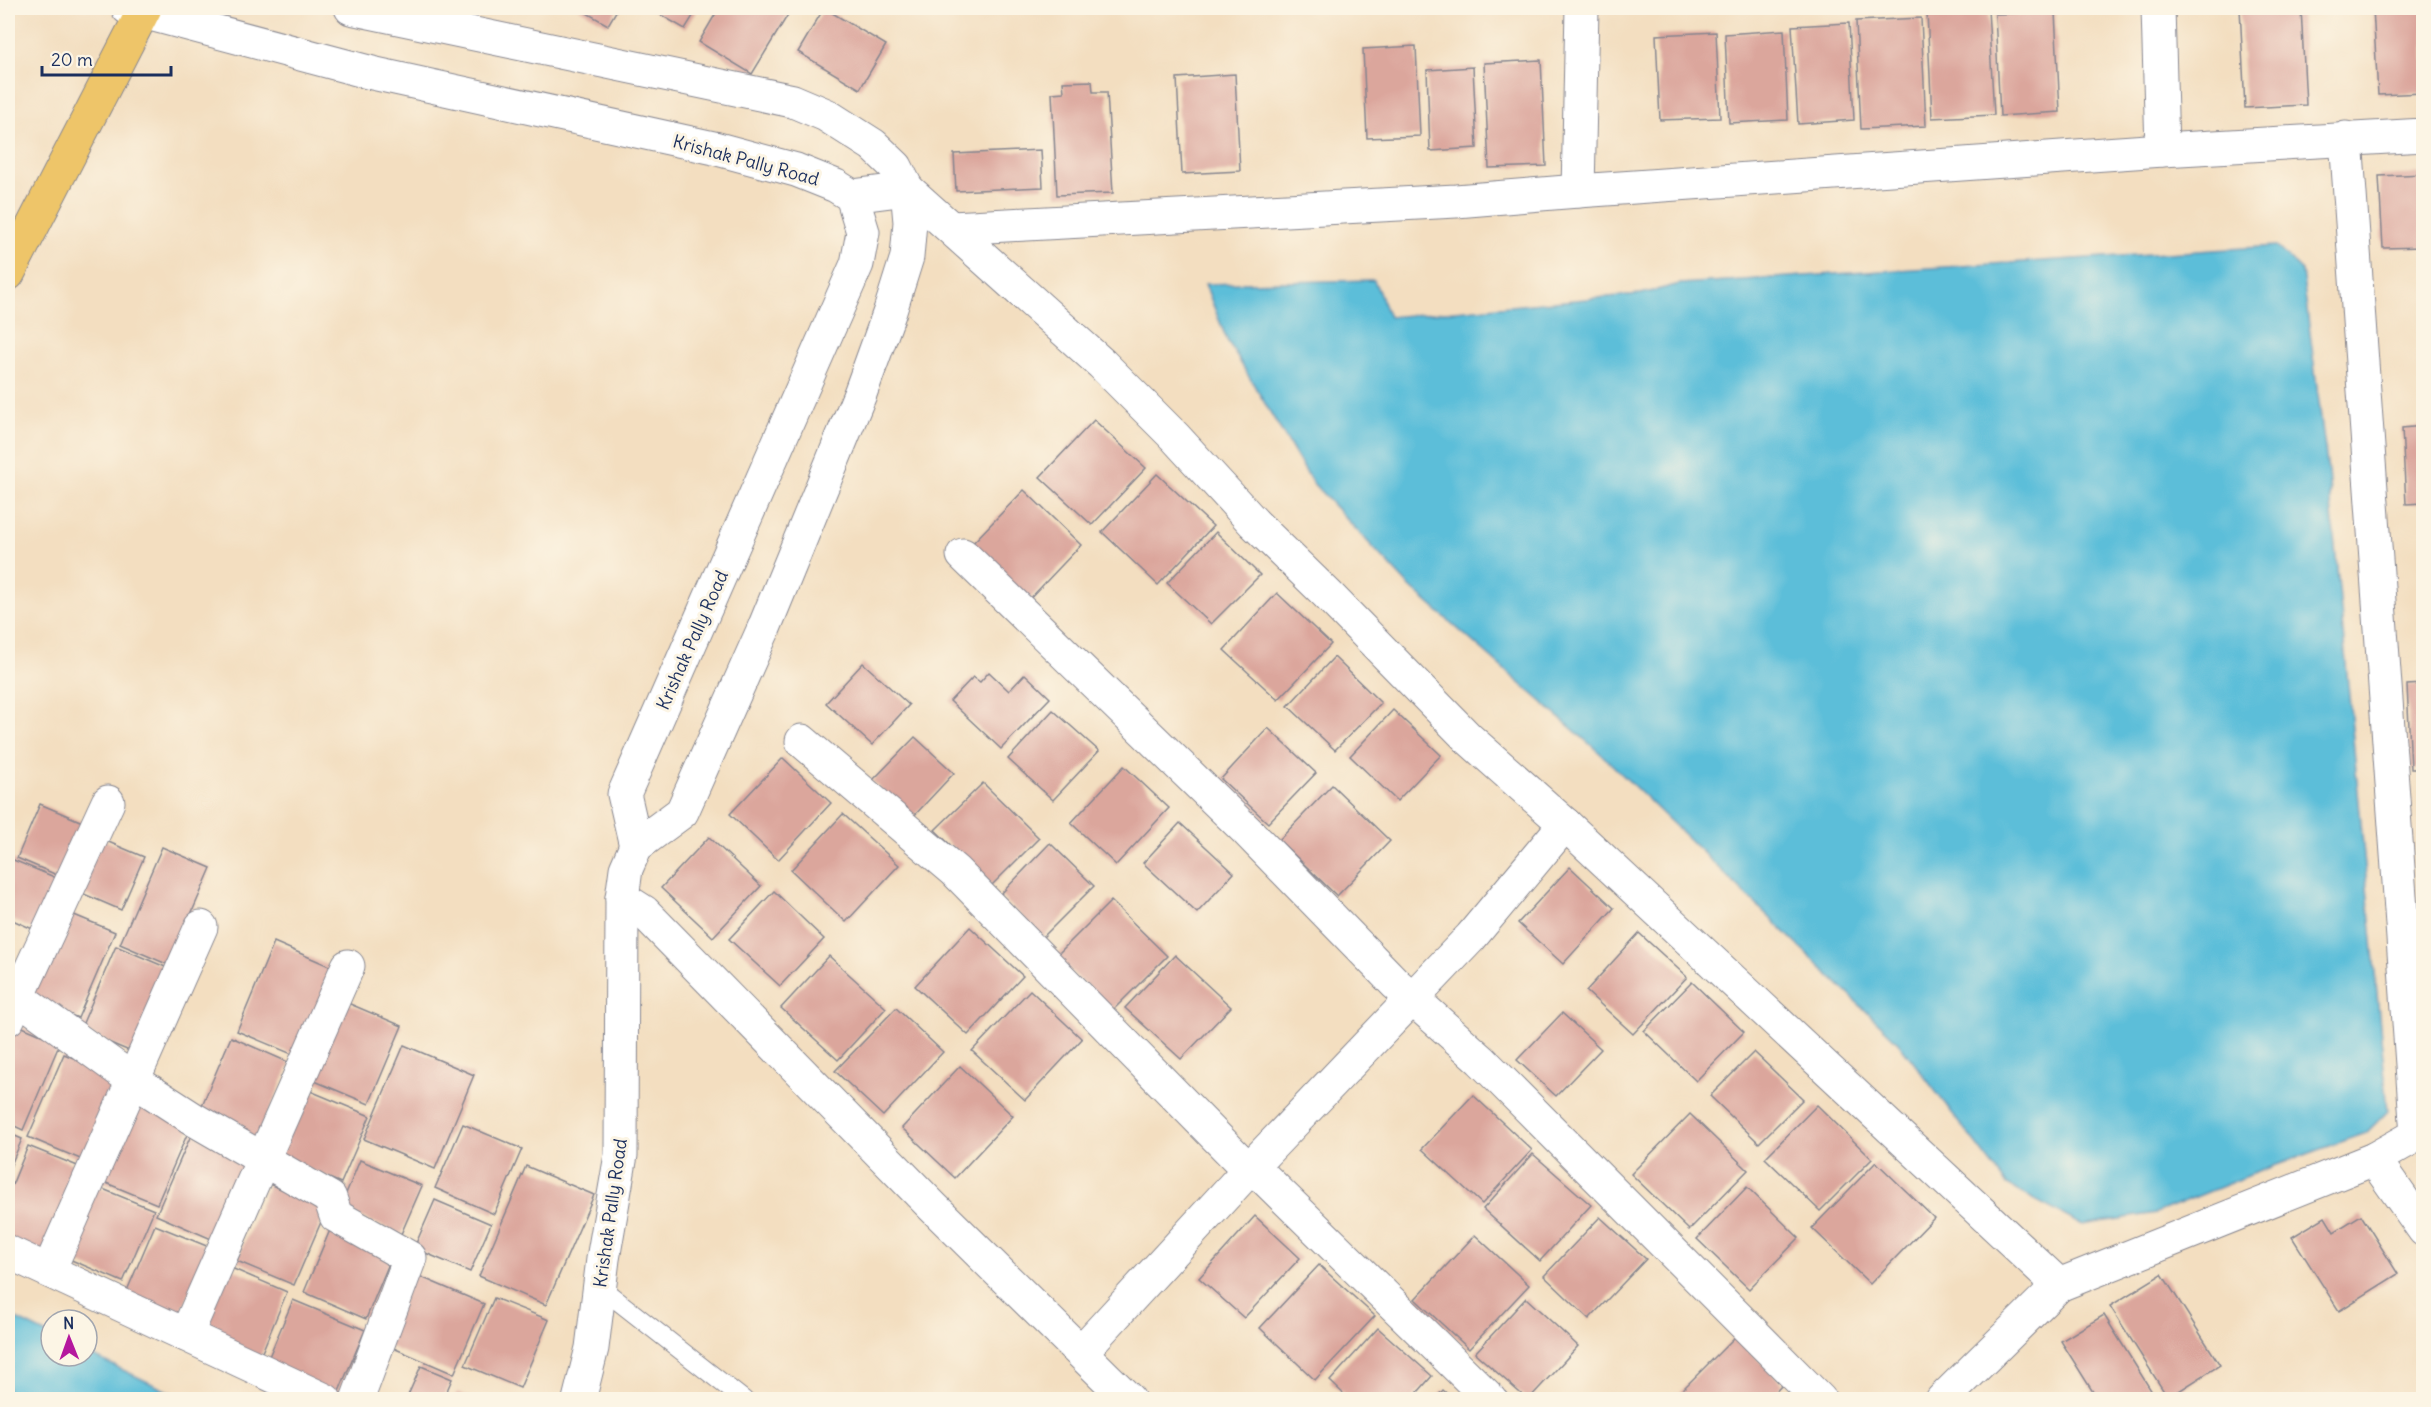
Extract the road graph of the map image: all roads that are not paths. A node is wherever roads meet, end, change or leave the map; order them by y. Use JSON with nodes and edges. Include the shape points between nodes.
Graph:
{"nodes":[{"id":1,"x":351,"y":8,"type":"edge"},
{"id":2,"x":1582,"y":8,"type":"edge"},
{"id":3,"x":2158,"y":8,"type":"edge"},
{"id":4,"x":139,"y":9,"type":"edge"},
{"id":5,"x":2424,"y":135,"type":"edge"},
{"id":6,"x":2346,"y":138,"type":"junction"},
{"id":7,"x":2162,"y":150,"type":"junction"},
{"id":8,"x":907,"y":189,"type":"junction"},
{"id":9,"x":1578,"y":190,"type":"junction"},
{"id":10,"x":852,"y":196,"type":"junction"},
{"id":11,"x":952,"y":228,"type":"junction"},
{"id":12,"x":8,"y":274,"type":"edge"},
{"id":13,"x":963,"y":555,"type":"dead end"},
{"id":14,"x":802,"y":741,"type":"dead end"},
{"id":15,"x":108,"y":802,"type":"dead end"},
{"id":16,"x":1565,"y":824,"type":"junction"},
{"id":17,"x":636,"y":846,"type":"junction"},
{"id":18,"x":622,"y":898,"type":"junction"},
{"id":19,"x":201,"y":927,"type":"dead end"},
{"id":20,"x":348,"y":966,"type":"dead end"},
{"id":21,"x":1413,"y":999,"type":"junction"},
{"id":22,"x":11,"y":1002,"type":"edge"},
{"id":23,"x":133,"y":1080,"type":"junction"},
{"id":24,"x":2420,"y":1133,"type":"edge"},
{"id":25,"x":262,"y":1158,"type":"junction"},
{"id":26,"x":2374,"y":1159,"type":"junction"},
{"id":27,"x":1252,"y":1166,"type":"junction"},
{"id":28,"x":2424,"y":1230,"type":"edge"},
{"id":29,"x":8,"y":1252,"type":"edge"},
{"id":30,"x":49,"y":1270,"type":"junction"},
{"id":31,"x":2060,"y":1285,"type":"junction"},
{"id":32,"x":600,"y":1287,"type":"junction"},
{"id":33,"x":186,"y":1335,"type":"junction"},
{"id":34,"x":1081,"y":1352,"type":"junction"},
{"id":35,"x":325,"y":1400,"type":"edge"},
{"id":36,"x":357,"y":1400,"type":"edge"},
{"id":37,"x":579,"y":1400,"type":"edge"},
{"id":38,"x":744,"y":1400,"type":"edge"},
{"id":39,"x":1129,"y":1400,"type":"edge"},
{"id":40,"x":1491,"y":1400,"type":"edge"},
{"id":41,"x":1820,"y":1400,"type":"edge"},
{"id":42,"x":1942,"y":1400,"type":"edge"}],
"edges":[{"from":1,"to":8,"type":"street","via":[[793,101],[826,115],[873,145],[896,166]]},
{"from":2,"to":9,"type":"street"},
{"from":3,"to":7,"type":"street"},
{"from":4,"to":10,"type":"street","name":"Krishak Pally Road","via":[[372,73],[714,148],[796,170]]},
{"from":4,"to":12,"type":"main road"},
{"from":5,"to":6,"type":"street"},
{"from":6,"to":7,"type":"street"},
{"from":6,"to":24,"type":"street"},
{"from":7,"to":9,"type":"street"},
{"from":8,"to":10,"type":"street"},
{"from":8,"to":11,"type":"street"},
{"from":8,"to":17,"type":"street","via":[[907,257],[860,394],[822,488],[682,812]]},
{"from":9,"to":11,"type":"street","via":[[1444,202]]},
{"from":10,"to":17,"type":"street","name":"Krishak Pally Road","via":[[863,232],[857,264],[624,794]]},
{"from":11,"to":16,"type":"street","via":[[1102,364],[1468,738]]},
{"from":13,"to":21,"type":"street"},
{"from":14,"to":27,"type":"street","via":[[955,871],[1239,1160]]},
{"from":15,"to":22,"type":"street"},
{"from":16,"to":21,"type":"street","via":[[1471,937]]},
{"from":16,"to":31,"type":"street"},
{"from":17,"to":18,"type":"street","name":"Krishak Pally Road","via":[[626,869]]},
{"from":18,"to":32,"type":"street","name":"Krishak Pally Road","via":[[621,1155]]},
{"from":18,"to":34,"type":"street","via":[[644,912]]},
{"from":19,"to":23,"type":"street"},
{"from":20,"to":25,"type":"street"},
{"from":21,"to":27,"type":"street"},
{"from":21,"to":41,"type":"street","via":[[1481,1060]]},
{"from":22,"to":23,"type":"street"},
{"from":23,"to":25,"type":"street"},
{"from":23,"to":30,"type":"street"},
{"from":24,"to":26,"type":"street"},
{"from":25,"to":33,"type":"street"},
{"from":25,"to":36,"type":"street","via":[[330,1198],[336,1216],[410,1258]]},
{"from":26,"to":28,"type":"street"},
{"from":26,"to":31,"type":"street"},
{"from":27,"to":34,"type":"street"},
{"from":27,"to":40,"type":"street"},
{"from":29,"to":30,"type":"street"},
{"from":30,"to":33,"type":"street"},
{"from":31,"to":42,"type":"street"},
{"from":32,"to":37,"type":"street","name":"Krishak Pally Road","via":[[592,1348]]},
{"from":32,"to":38,"type":"lane"},
{"from":33,"to":35,"type":"street"},
{"from":34,"to":39,"type":"street"}]}
